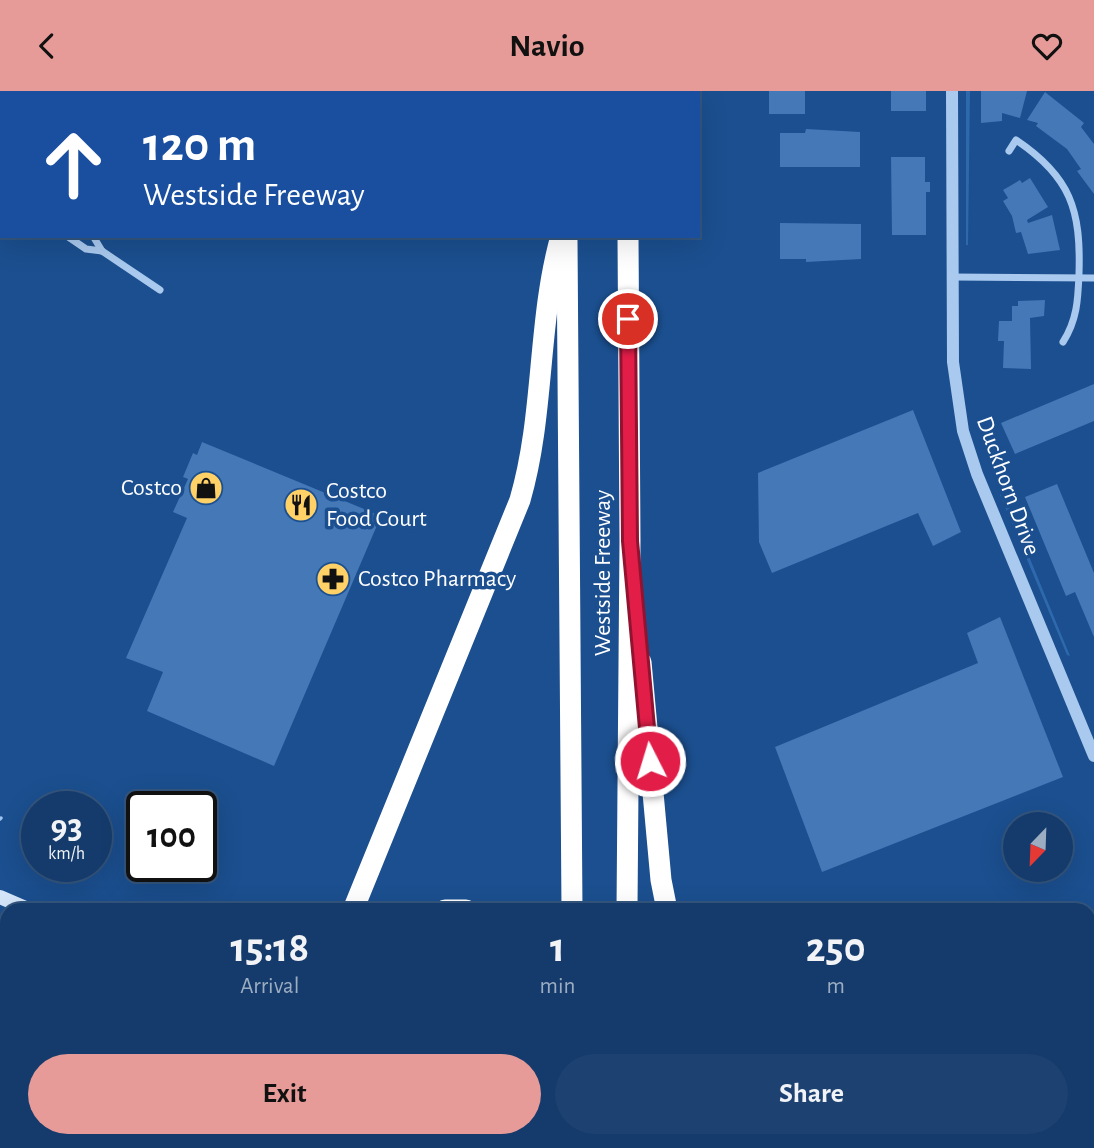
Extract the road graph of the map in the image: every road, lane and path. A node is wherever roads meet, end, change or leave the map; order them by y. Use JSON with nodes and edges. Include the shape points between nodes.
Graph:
{"nodes":[{"id":1,"x":952,"y":91,"type":"edge"},
{"id":2,"x":1009,"y":151,"type":"dead end"},
{"id":3,"x":70,"y":238,"type":"edge"},
{"id":4,"x":94,"y":238,"type":"edge"},
{"id":5,"x":560,"y":238,"type":"edge"},
{"id":6,"x":567,"y":238,"type":"edge"},
{"id":7,"x":628,"y":238,"type":"edge"},
{"id":8,"x":102,"y":251,"type":"junction"},
{"id":9,"x":952,"y":277,"type":"junction"},
{"id":10,"x":1079,"y":278,"type":"junction"},
{"id":11,"x":1094,"y":278,"type":"edge"},
{"id":12,"x":160,"y":290,"type":"dead end"},
{"id":13,"x":1063,"y":342,"type":"dead end"},
{"id":14,"x":630,"y":541,"type":"junction"},
{"id":15,"x":1094,"y":756,"type":"edge"},
{"id":16,"x":356,"y":903,"type":"edge"},
{"id":17,"x":572,"y":903,"type":"edge"},
{"id":18,"x":627,"y":903,"type":"edge"},
{"id":19,"x":666,"y":903,"type":"edge"}],
"edges":[{"from":1,"to":9,"type":"street","name":"Duckhorn Drive"},
{"from":2,"to":10,"type":"street","via":[[1016,140],[1042,158],[1063,183],[1079,226]]},
{"from":3,"to":8,"type":"street","via":[[86,249]]},
{"from":4,"to":8,"type":"street"},
{"from":5,"to":16,"type":"highway","via":[[520,500]]},
{"from":6,"to":17,"type":"highway","name":"Westside Freeway"},
{"from":7,"to":14,"type":"highway","name":"Westside Freeway"},
{"from":8,"to":12,"type":"street"},
{"from":9,"to":10,"type":"street"},
{"from":9,"to":15,"type":"street","name":"Duckhorn Drive","via":[[956,397],[969,453]]},
{"from":10,"to":11,"type":"street"},
{"from":10,"to":13,"type":"street","via":[[1076,321]]},
{"from":14,"to":18,"type":"highway","name":"Westside Freeway"},
{"from":14,"to":19,"type":"highway"}]}
